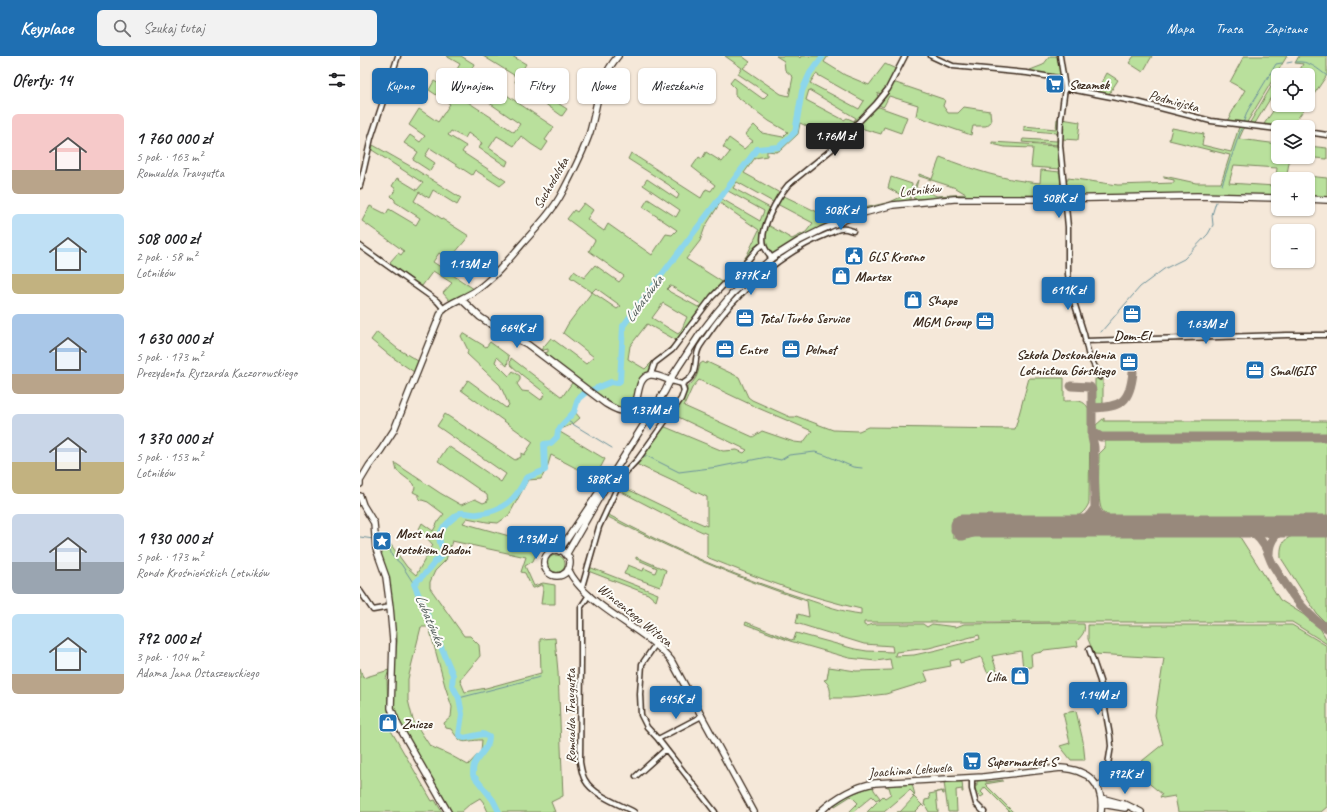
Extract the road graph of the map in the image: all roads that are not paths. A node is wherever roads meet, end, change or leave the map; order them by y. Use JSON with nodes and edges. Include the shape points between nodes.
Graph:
{"nodes":[{"id":1,"x":398,"y":56,"type":"edge"},
{"id":2,"x":618,"y":56,"type":"edge"},
{"id":3,"x":905,"y":56,"type":"edge"},
{"id":4,"x":931,"y":56,"type":"edge"},
{"id":5,"x":1060,"y":56,"type":"edge"},
{"id":6,"x":1063,"y":79,"type":"junction"},
{"id":7,"x":1064,"y":88,"type":"junction"},
{"id":8,"x":1271,"y":128,"type":"edge"},
{"id":9,"x":1315,"y":133,"type":"edge"},
{"id":10,"x":1327,"y":135,"type":"edge"},
{"id":11,"x":360,"y":186,"type":"edge"},
{"id":12,"x":1054,"y":193,"type":"dead end"},
{"id":13,"x":1076,"y":193,"type":"dead end"},
{"id":14,"x":1065,"y":196,"type":"junction"},
{"id":15,"x":1271,"y":198,"type":"edge"},
{"id":16,"x":1315,"y":199,"type":"edge"},
{"id":17,"x":1327,"y":200,"type":"edge"},
{"id":18,"x":853,"y":231,"type":"dead end"},
{"id":19,"x":763,"y":244,"type":"junction"},
{"id":20,"x":360,"y":246,"type":"edge"},
{"id":21,"x":772,"y":258,"type":"junction"},
{"id":22,"x":462,"y":300,"type":"junction"},
{"id":23,"x":444,"y":308,"type":"junction"},
{"id":24,"x":1327,"y":335,"type":"edge"},
{"id":25,"x":1085,"y":341,"type":"junction"},
{"id":26,"x":651,"y":374,"type":"junction"},
{"id":27,"x":1100,"y":377,"type":"dead end"},
{"id":28,"x":671,"y":380,"type":"junction"},
{"id":29,"x":682,"y":384,"type":"junction"},
{"id":30,"x":614,"y":472,"type":"junction"},
{"id":31,"x":360,"y":482,"type":"edge"},
{"id":32,"x":360,"y":496,"type":"edge"},
{"id":33,"x":559,"y":551,"type":"junction"},
{"id":34,"x":566,"y":555,"type":"junction"},
{"id":35,"x":568,"y":569,"type":"junction"},
{"id":36,"x":562,"y":575,"type":"junction"},
{"id":37,"x":581,"y":586,"type":"junction"},
{"id":38,"x":360,"y":591,"type":"edge"},
{"id":39,"x":589,"y":595,"type":"junction"},
{"id":40,"x":390,"y":607,"type":"junction"},
{"id":41,"x":655,"y":645,"type":"junction"},
{"id":42,"x":1089,"y":649,"type":"dead end"},
{"id":43,"x":702,"y":716,"type":"junction"},
{"id":44,"x":658,"y":738,"type":"junction"},
{"id":45,"x":666,"y":749,"type":"junction"},
{"id":46,"x":636,"y":776,"type":"dead end"},
{"id":47,"x":972,"y":778,"type":"junction"},
{"id":48,"x":1097,"y":786,"type":"junction"},
{"id":49,"x":1101,"y":801,"type":"junction"},
{"id":50,"x":448,"y":812,"type":"edge"},
{"id":51,"x":634,"y":812,"type":"edge"},
{"id":52,"x":715,"y":812,"type":"edge"},
{"id":53,"x":754,"y":812,"type":"edge"},
{"id":54,"x":820,"y":812,"type":"edge"},
{"id":55,"x":984,"y":812,"type":"edge"},
{"id":56,"x":1101,"y":812,"type":"edge"},
{"id":57,"x":1134,"y":812,"type":"edge"},
{"id":58,"x":1141,"y":812,"type":"edge"}],
"edges":[{"from":1,"to":11,"type":"street","via":[[371,138]]},
{"from":2,"to":22,"type":"street","name":"Suchodolska","via":[[609,67],[602,84],[587,140],[552,210],[486,283]]},
{"from":3,"to":19,"type":"street","via":[[888,89],[876,104],[831,150],[788,185],[772,210]]},
{"from":4,"to":6,"type":"street","via":[[953,66]]},
{"from":5,"to":6,"type":"street"},
{"from":6,"to":7,"type":"street"},
{"from":7,"to":8,"type":"street","name":"Podmiejska","via":[[1137,102],[1211,121]]},
{"from":7,"to":14,"type":"street","via":[[1060,145]]},
{"from":9,"to":10,"type":"street"},
{"from":12,"to":14,"type":"street"},
{"from":13,"to":14,"type":"street"},
{"from":14,"to":15,"type":"street","name":"Lotników"},
{"from":14,"to":21,"type":"street","name":"Lotników","via":[[954,199],[893,205],[856,215],[821,230]]},
{"from":14,"to":25,"type":"street","via":[[1069,281]]},
{"from":16,"to":17,"type":"street"},
{"from":18,"to":29,"type":"street","via":[[840,229],[797,250],[740,294],[699,348],[694,374],[690,380]]},
{"from":19,"to":21,"type":"street"},
{"from":19,"to":26,"type":"street","via":[[712,297],[672,350],[655,363]]},
{"from":20,"to":23,"type":"street"},
{"from":21,"to":28,"type":"street","name":"Lotników","via":[[733,293],[717,312]]},
{"from":22,"to":23,"type":"street","name":"Suchodolska"},
{"from":22,"to":26,"type":"street","via":[[480,317],[502,332],[527,344],[615,410],[626,412],[634,407],[638,399],[639,386],[643,379]]},
{"from":23,"to":31,"type":"street","via":[[394,430]]},
{"from":24,"to":25,"type":"street"},
{"from":25,"to":27,"type":"street"},
{"from":26,"to":28,"type":"street"},
{"from":28,"to":29,"type":"street"},
{"from":28,"to":30,"type":"street","name":"Lotników"},
{"from":29,"to":37,"type":"street","via":[[684,391],[681,399],[638,459],[623,475],[599,527]]},
{"from":30,"to":33,"type":"street","name":"Lotników"},
{"from":30,"to":34,"type":"street","name":"Lotników"},
{"from":32,"to":40,"type":"street","via":[[374,522],[376,549],[386,577]]},
{"from":33,"to":34,"type":"street"},
{"from":33,"to":36,"type":"street","via":[[548,554],[544,565],[554,576]]},
{"from":34,"to":35,"type":"street"},
{"from":35,"to":36,"type":"street"},
{"from":35,"to":37,"type":"street","name":"Wincentego Witosa"},
{"from":36,"to":37,"type":"street","name":"Wincentego Witosa"},
{"from":37,"to":39,"type":"street","name":"Wincentego Witosa"},
{"from":38,"to":40,"type":"street","via":[[373,610]]},
{"from":39,"to":41,"type":"street","name":"Wincentego Witosa"},
{"from":39,"to":51,"type":"street","name":"Romualda Traugutta","via":[[581,607],[581,768],[589,786]]},
{"from":40,"to":50,"type":"street","via":[[393,641],[391,708],[398,725]]},
{"from":41,"to":43,"type":"street","name":"Wincentego Witosa","via":[[670,660]]},
{"from":41,"to":44,"type":"street","via":[[642,664],[640,694],[641,716]]},
{"from":42,"to":48,"type":"street","via":[[1100,681],[1111,746],[1107,781]]},
{"from":43,"to":44,"type":"street"},
{"from":43,"to":53,"type":"street","name":"Wincentego Witosa"},
{"from":44,"to":45,"type":"street"},
{"from":45,"to":46,"type":"street"},
{"from":45,"to":52,"type":"street"},
{"from":47,"to":48,"type":"street","name":"Joachima Lelewela","via":[[1072,768],[1090,777]]},
{"from":47,"to":54,"type":"street","name":"Joachima Lelewela","via":[[866,784],[841,795]]},
{"from":47,"to":55,"type":"street","via":[[976,804]]},
{"from":48,"to":49,"type":"street"},
{"from":49,"to":56,"type":"street"},
{"from":49,"to":57,"type":"street"},
{"from":49,"to":58,"type":"street","via":[[1127,804]]}]}
